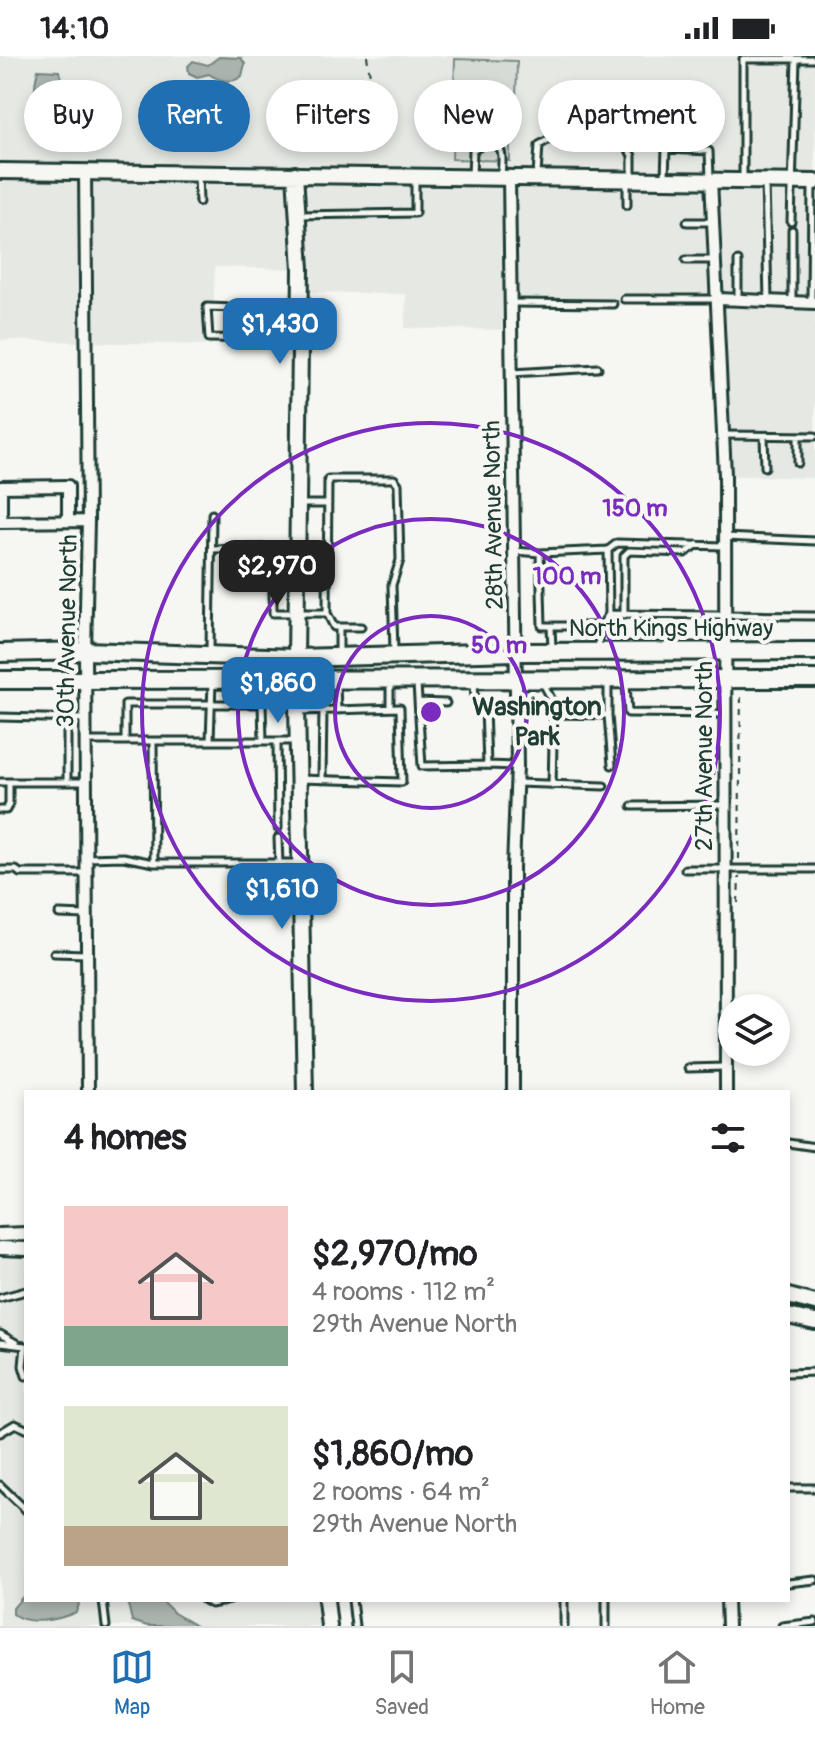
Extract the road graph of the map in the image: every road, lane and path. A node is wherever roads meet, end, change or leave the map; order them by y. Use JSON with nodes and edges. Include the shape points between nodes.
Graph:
{"nodes":[{"id":1,"x":367,"y":56,"type":"edge"},
{"id":2,"x":796,"y":59,"type":"junction"},
{"id":3,"x":815,"y":59,"type":"edge"},
{"id":4,"x":370,"y":76,"type":"dead end"},
{"id":5,"x":539,"y":152,"type":"edge"},
{"id":6,"x":630,"y":152,"type":"edge"},
{"id":7,"x":0,"y":171,"type":"edge"},
{"id":8,"x":85,"y":171,"type":"junction"},
{"id":9,"x":197,"y":173,"type":"junction"},
{"id":10,"x":295,"y":174,"type":"junction"},
{"id":11,"x":415,"y":175,"type":"junction"},
{"id":12,"x":472,"y":176,"type":"junction"},
{"id":13,"x":505,"y":177,"type":"junction"},
{"id":14,"x":537,"y":178,"type":"junction"},
{"id":15,"x":711,"y":179,"type":"junction"},
{"id":16,"x":630,"y":180,"type":"junction"},
{"id":17,"x":665,"y":180,"type":"junction"},
{"id":18,"x":743,"y":180,"type":"junction"},
{"id":19,"x":765,"y":181,"type":"junction"},
{"id":20,"x":792,"y":181,"type":"junction"},
{"id":21,"x":814,"y":182,"type":"edge"},
{"id":22,"x":199,"y":202,"type":"dead end"},
{"id":23,"x":627,"y":205,"type":"dead end"},
{"id":24,"x":297,"y":215,"type":"junction"},
{"id":25,"x":687,"y":222,"type":"dead end"},
{"id":26,"x":713,"y":222,"type":"junction"},
{"id":27,"x":791,"y":222,"type":"dead end"},
{"id":28,"x":792,"y":230,"type":"dead end"},
{"id":29,"x":686,"y":260,"type":"dead end"},
{"id":30,"x":715,"y":260,"type":"junction"},
{"id":31,"x":738,"y":261,"type":"dead end"},
{"id":32,"x":624,"y":299,"type":"dead end"},
{"id":33,"x":718,"y":299,"type":"junction"},
{"id":34,"x":738,"y":300,"type":"junction"},
{"id":35,"x":768,"y":301,"type":"junction"},
{"id":36,"x":792,"y":302,"type":"junction"},
{"id":37,"x":510,"y":303,"type":"junction"},
{"id":38,"x":813,"y":303,"type":"edge"},
{"id":39,"x":613,"y":304,"type":"dead end"},
{"id":40,"x":263,"y":309,"type":"junction"},
{"id":41,"x":300,"y":310,"type":"junction"},
{"id":42,"x":598,"y":368,"type":"dead end"},
{"id":43,"x":511,"y":373,"type":"junction"},
{"id":44,"x":723,"y":435,"type":"junction"},
{"id":45,"x":764,"y":436,"type":"junction"},
{"id":46,"x":798,"y":436,"type":"junction"},
{"id":47,"x":815,"y":436,"type":"edge"},
{"id":48,"x":798,"y":463,"type":"dead end"},
{"id":49,"x":765,"y":467,"type":"dead end"},
{"id":50,"x":298,"y":504,"type":"junction"},
{"id":51,"x":328,"y":504,"type":"junction"},
{"id":52,"x":212,"y":514,"type":"dead end"},
{"id":53,"x":68,"y":521,"type":"junction"},
{"id":54,"x":88,"y":521,"type":"junction"},
{"id":55,"x":0,"y":522,"type":"edge"},
{"id":56,"x":725,"y":541,"type":"junction"},
{"id":57,"x":815,"y":541,"type":"edge"},
{"id":58,"x":697,"y":545,"type":"junction"},
{"id":59,"x":212,"y":549,"type":"junction"},
{"id":60,"x":514,"y":550,"type":"junction"},
{"id":61,"x":608,"y":550,"type":"junction"},
{"id":62,"x":540,"y":553,"type":"junction"},
{"id":63,"x":273,"y":558,"type":"junction"},
{"id":64,"x":297,"y":558,"type":"junction"},
{"id":65,"x":327,"y":613,"type":"junction"},
{"id":66,"x":296,"y":614,"type":"junction"},
{"id":67,"x":609,"y":614,"type":"junction"},
{"id":68,"x":624,"y":615,"type":"junction"},
{"id":69,"x":725,"y":616,"type":"junction"},
{"id":70,"x":815,"y":616,"type":"edge"},
{"id":71,"x":551,"y":626,"type":"junction"},
{"id":72,"x":598,"y":626,"type":"junction"},
{"id":73,"x":339,"y":627,"type":"junction"},
{"id":74,"x":361,"y":627,"type":"dead end"},
{"id":75,"x":85,"y":651,"type":"junction"},
{"id":76,"x":815,"y":651,"type":"edge"},
{"id":77,"x":516,"y":652,"type":"junction"},
{"id":78,"x":552,"y":652,"type":"junction"},
{"id":79,"x":599,"y":652,"type":"junction"},
{"id":80,"x":723,"y":652,"type":"junction"},
{"id":81,"x":0,"y":653,"type":"edge"},
{"id":82,"x":210,"y":655,"type":"junction"},
{"id":83,"x":394,"y":656,"type":"junction"},
{"id":84,"x":339,"y":657,"type":"junction"},
{"id":85,"x":296,"y":658,"type":"junction"},
{"id":86,"x":85,"y":679,"type":"junction"},
{"id":87,"x":212,"y":679,"type":"junction"},
{"id":88,"x":296,"y":679,"type":"junction"},
{"id":89,"x":335,"y":679,"type":"junction"},
{"id":90,"x":390,"y":679,"type":"junction"},
{"id":91,"x":417,"y":679,"type":"junction"},
{"id":92,"x":474,"y":679,"type":"junction"},
{"id":93,"x":515,"y":679,"type":"junction"},
{"id":94,"x":541,"y":679,"type":"junction"},
{"id":95,"x":608,"y":679,"type":"junction"},
{"id":96,"x":626,"y":679,"type":"junction"},
{"id":97,"x":723,"y":679,"type":"junction"},
{"id":98,"x":815,"y":679,"type":"edge"},
{"id":99,"x":0,"y":680,"type":"edge"},
{"id":100,"x":418,"y":702,"type":"junction"},
{"id":101,"x":446,"y":703,"type":"dead end"},
{"id":102,"x":211,"y":704,"type":"junction"},
{"id":103,"x":515,"y":705,"type":"junction"},
{"id":104,"x":390,"y":707,"type":"junction"},
{"id":105,"x":323,"y":709,"type":"junction"},
{"id":106,"x":337,"y":709,"type":"junction"},
{"id":107,"x":485,"y":709,"type":"junction"},
{"id":108,"x":297,"y":711,"type":"junction"},
{"id":109,"x":553,"y":714,"type":"junction"},
{"id":110,"x":724,"y":714,"type":"junction"},
{"id":111,"x":608,"y":715,"type":"junction"},
{"id":112,"x":0,"y":717,"type":"edge"},
{"id":113,"x":67,"y":719,"type":"junction"},
{"id":114,"x":85,"y":719,"type":"junction"},
{"id":115,"x":85,"y":741,"type":"junction"},
{"id":116,"x":125,"y":741,"type":"junction"},
{"id":117,"x":153,"y":741,"type":"junction"},
{"id":118,"x":210,"y":741,"type":"junction"},
{"id":119,"x":263,"y":741,"type":"junction"},
{"id":120,"x":277,"y":741,"type":"junction"},
{"id":121,"x":298,"y":741,"type":"junction"},
{"id":122,"x":487,"y":765,"type":"junction"},
{"id":123,"x":612,"y":765,"type":"dead end"},
{"id":124,"x":517,"y":766,"type":"junction"},
{"id":125,"x":298,"y":779,"type":"junction"},
{"id":126,"x":322,"y":780,"type":"junction"},
{"id":127,"x":0,"y":782,"type":"edge"},
{"id":128,"x":9,"y":782,"type":"junction"},
{"id":129,"x":67,"y":782,"type":"junction"},
{"id":130,"x":86,"y":782,"type":"junction"},
{"id":131,"x":516,"y":783,"type":"junction"},
{"id":132,"x":552,"y":785,"type":"junction"},
{"id":133,"x":604,"y":786,"type":"dead end"},
{"id":134,"x":724,"y":805,"type":"junction"},
{"id":135,"x":632,"y":806,"type":"dead end"},
{"id":136,"x":3,"y":810,"type":"edge"},
{"id":137,"x":278,"y":828,"type":"dead end"},
{"id":138,"x":278,"y":838,"type":"dead end"},
{"id":139,"x":86,"y":858,"type":"junction"},
{"id":140,"x":154,"y":863,"type":"junction"},
{"id":141,"x":279,"y":863,"type":"junction"},
{"id":142,"x":299,"y":863,"type":"junction"},
{"id":143,"x":685,"y":869,"type":"dead end"},
{"id":144,"x":815,"y":869,"type":"edge"},
{"id":145,"x":0,"y":870,"type":"edge"},
{"id":146,"x":724,"y":871,"type":"junction"},
{"id":147,"x":739,"y":871,"type":"junction"},
{"id":148,"x":87,"y":873,"type":"junction"},
{"id":149,"x":738,"y":901,"type":"dead end"},
{"id":150,"x":59,"y":914,"type":"dead end"},
{"id":151,"x":87,"y":915,"type":"junction"},
{"id":152,"x":54,"y":953,"type":"dead end"},
{"id":153,"x":87,"y":954,"type":"junction"},
{"id":154,"x":726,"y":1067,"type":"junction"},
{"id":155,"x":688,"y":1068,"type":"dead end"},
{"id":156,"x":88,"y":1090,"type":"edge"},
{"id":157,"x":305,"y":1090,"type":"edge"},
{"id":158,"x":513,"y":1090,"type":"edge"},
{"id":159,"x":726,"y":1090,"type":"edge"},
{"id":160,"x":790,"y":1143,"type":"edge"},
{"id":161,"x":815,"y":1147,"type":"edge"},
{"id":162,"x":24,"y":1234,"type":"edge"},
{"id":163,"x":0,"y":1235,"type":"edge"},
{"id":164,"x":0,"y":1248,"type":"edge"},
{"id":165,"x":24,"y":1249,"type":"edge"},
{"id":166,"x":24,"y":1292,"type":"edge"},
{"id":167,"x":790,"y":1297,"type":"edge"},
{"id":168,"x":0,"y":1298,"type":"edge"},
{"id":169,"x":815,"y":1303,"type":"edge"},
{"id":170,"x":790,"y":1316,"type":"edge"},
{"id":171,"x":815,"y":1322,"type":"edge"},
{"id":172,"x":0,"y":1334,"type":"edge"},
{"id":173,"x":0,"y":1343,"type":"edge"},
{"id":174,"x":17,"y":1344,"type":"junction"},
{"id":175,"x":24,"y":1346,"type":"edge"},
{"id":176,"x":815,"y":1372,"type":"edge"},
{"id":177,"x":790,"y":1373,"type":"edge"},
{"id":178,"x":24,"y":1428,"type":"edge"},
{"id":179,"x":0,"y":1433,"type":"edge"},
{"id":180,"x":0,"y":1485,"type":"edge"},
{"id":181,"x":790,"y":1488,"type":"edge"},
{"id":182,"x":815,"y":1488,"type":"edge"},
{"id":183,"x":24,"y":1508,"type":"edge"},
{"id":184,"x":815,"y":1580,"type":"edge"},
{"id":185,"x":790,"y":1583,"type":"edge"},
{"id":186,"x":103,"y":1602,"type":"edge"},
{"id":187,"x":326,"y":1602,"type":"edge"},
{"id":188,"x":352,"y":1602,"type":"edge"},
{"id":189,"x":564,"y":1602,"type":"edge"},
{"id":190,"x":606,"y":1602,"type":"edge"},
{"id":191,"x":727,"y":1602,"type":"edge"},
{"id":192,"x":815,"y":1622,"type":"edge"},
{"id":193,"x":106,"y":1626,"type":"edge"},
{"id":194,"x":329,"y":1626,"type":"edge"},
{"id":195,"x":355,"y":1626,"type":"edge"},
{"id":196,"x":564,"y":1626,"type":"edge"},
{"id":197,"x":606,"y":1626,"type":"edge"},
{"id":198,"x":728,"y":1626,"type":"edge"},
{"id":199,"x":782,"y":1626,"type":"edge"}],
"edges":[{"from":1,"to":4,"type":"path"},
{"from":2,"to":3,"type":"lane"},
{"from":2,"to":18,"type":"lane","via":[[743,59]]},
{"from":2,"to":20,"type":"lane"},
{"from":5,"to":14,"type":"lane"},
{"from":6,"to":16,"type":"lane"},
{"from":7,"to":8,"type":"main road"},
{"from":8,"to":9,"type":"main road"},
{"from":8,"to":54,"type":"street","name":"30th Avenue North"},
{"from":9,"to":10,"type":"main road"},
{"from":9,"to":22,"type":"lane"},
{"from":10,"to":11,"type":"main road"},
{"from":10,"to":24,"type":"main road"},
{"from":11,"to":12,"type":"main road"},
{"from":11,"to":24,"type":"lane","via":[[415,213]]},
{"from":12,"to":13,"type":"main road"},
{"from":12,"to":13,"type":"lane","via":[[473,151],[490,139],[502,152]]},
{"from":13,"to":14,"type":"main road"},
{"from":13,"to":37,"type":"street","name":"28th Avenue North"},
{"from":14,"to":16,"type":"main road"},
{"from":15,"to":17,"type":"main road"},
{"from":15,"to":17,"type":"lane","via":[[709,151],[666,149]]},
{"from":15,"to":18,"type":"main road"},
{"from":15,"to":26,"type":"street","name":"27th Avenue North"},
{"from":16,"to":17,"type":"main road"},
{"from":16,"to":23,"type":"lane"},
{"from":18,"to":19,"type":"main road"},
{"from":19,"to":20,"type":"main road"},
{"from":19,"to":35,"type":"lane"},
{"from":20,"to":21,"type":"main road"},
{"from":20,"to":27,"type":"lane"},
{"from":21,"to":38,"type":"lane"},
{"from":24,"to":41,"type":"main road"},
{"from":25,"to":26,"type":"lane"},
{"from":26,"to":30,"type":"street","name":"27th Avenue North"},
{"from":28,"to":36,"type":"lane"},
{"from":29,"to":30,"type":"lane"},
{"from":30,"to":33,"type":"street","name":"27th Avenue North"},
{"from":31,"to":34,"type":"lane"},
{"from":32,"to":33,"type":"lane"},
{"from":33,"to":34,"type":"street"},
{"from":33,"to":44,"type":"street","name":"27th Avenue North"},
{"from":34,"to":35,"type":"street"},
{"from":35,"to":36,"type":"street"},
{"from":36,"to":38,"type":"street"},
{"from":37,"to":39,"type":"lane"},
{"from":37,"to":43,"type":"street","name":"28th Avenue North"},
{"from":40,"to":40,"type":"lane","via":[[207,307],[209,338],[263,339]]},
{"from":40,"to":41,"type":"lane"},
{"from":41,"to":50,"type":"main road"},
{"from":42,"to":43,"type":"lane"},
{"from":43,"to":60,"type":"street","name":"28th Avenue North"},
{"from":44,"to":45,"type":"lane"},
{"from":44,"to":56,"type":"street","name":"27th Avenue North"},
{"from":45,"to":46,"type":"lane"},
{"from":45,"to":49,"type":"lane"},
{"from":46,"to":47,"type":"lane"},
{"from":46,"to":48,"type":"lane"},
{"from":50,"to":51,"type":"lane"},
{"from":50,"to":64,"type":"main road"},
{"from":51,"to":65,"type":"lane"},
{"from":51,"to":83,"type":"lane","via":[[328,479],[394,479],[398,484]]},
{"from":52,"to":59,"type":"lane"},
{"from":53,"to":54,"type":"street"},
{"from":53,"to":55,"type":"street"},
{"from":53,"to":55,"type":"street","via":[[68,486],[1,487]]},
{"from":54,"to":75,"type":"street","name":"30th Avenue North"},
{"from":56,"to":57,"type":"lane"},
{"from":56,"to":58,"type":"lane"},
{"from":56,"to":69,"type":"street","name":"27th Avenue North"},
{"from":58,"to":61,"type":"lane","via":[[617,543]]},
{"from":58,"to":68,"type":"lane","via":[[685,553],[629,551],[624,556]]},
{"from":59,"to":63,"type":"lane","via":[[265,548]]},
{"from":59,"to":82,"type":"lane"},
{"from":60,"to":62,"type":"lane"},
{"from":60,"to":77,"type":"street","name":"28th Avenue North"},
{"from":61,"to":62,"type":"lane"},
{"from":61,"to":67,"type":"lane"},
{"from":62,"to":71,"type":"lane","via":[[542,626]]},
{"from":63,"to":64,"type":"lane"},
{"from":63,"to":66,"type":"lane","via":[[273,613]]},
{"from":64,"to":66,"type":"main road"},
{"from":65,"to":66,"type":"lane"},
{"from":65,"to":73,"type":"lane"},
{"from":66,"to":85,"type":"main road"},
{"from":67,"to":68,"type":"lane"},
{"from":67,"to":72,"type":"lane"},
{"from":68,"to":69,"type":"lane"},
{"from":69,"to":70,"type":"lane"},
{"from":69,"to":80,"type":"street","name":"27th Avenue North"},
{"from":71,"to":72,"type":"lane"},
{"from":71,"to":78,"type":"lane"},
{"from":72,"to":79,"type":"lane"},
{"from":73,"to":74,"type":"lane"},
{"from":73,"to":84,"type":"lane"},
{"from":75,"to":81,"type":"main road","name":"North Kings Highway"},
{"from":75,"to":82,"type":"main road","name":"North Kings Highway"},
{"from":75,"to":86,"type":"street","name":"30th Avenue North"},
{"from":76,"to":80,"type":"main road","name":"North Kings Highway"},
{"from":77,"to":78,"type":"main road","name":"North Kings Highway"},
{"from":77,"to":83,"type":"main road","name":"North Kings Highway"},
{"from":77,"to":93,"type":"street","name":"28th Avenue North"},
{"from":78,"to":79,"type":"main road","name":"North Kings Highway"},
{"from":79,"to":80,"type":"main road","name":"North Kings Highway"},
{"from":80,"to":97,"type":"street","name":"27th Avenue North"},
{"from":82,"to":85,"type":"main road","name":"North Kings Highway"},
{"from":83,"to":84,"type":"main road","name":"North Kings Highway"},
{"from":84,"to":85,"type":"main road","name":"North Kings Highway"},
{"from":85,"to":88,"type":"main road"},
{"from":86,"to":87,"type":"main road"},
{"from":86,"to":99,"type":"main road"},
{"from":86,"to":114,"type":"street","name":"30th Avenue North"},
{"from":87,"to":88,"type":"main road"},
{"from":87,"to":102,"type":"lane"},
{"from":88,"to":89,"type":"main road"},
{"from":88,"to":108,"type":"main road"},
{"from":89,"to":90,"type":"main road"},
{"from":89,"to":106,"type":"lane"},
{"from":90,"to":91,"type":"main road"},
{"from":90,"to":104,"type":"lane"},
{"from":91,"to":92,"type":"main road"},
{"from":91,"to":100,"type":"lane"},
{"from":92,"to":93,"type":"main road"},
{"from":92,"to":107,"type":"lane","via":[[475,699]]},
{"from":93,"to":94,"type":"main road"},
{"from":93,"to":103,"type":"street","name":"28th Avenue North"},
{"from":94,"to":95,"type":"main road"},
{"from":94,"to":109,"type":"lane","via":[[554,704]]},
{"from":95,"to":96,"type":"main road"},
{"from":95,"to":111,"type":"lane"},
{"from":96,"to":97,"type":"main road"},
{"from":96,"to":110,"type":"lane","via":[[628,713]]},
{"from":97,"to":98,"type":"main road"},
{"from":97,"to":110,"type":"street","name":"27th Avenue North"},
{"from":97,"to":147,"type":"path","via":[[742,694]]},
{"from":100,"to":101,"type":"lane"},
{"from":100,"to":122,"type":"lane","via":[[422,766]]},
{"from":102,"to":116,"type":"lane","via":[[125,704]]},
{"from":102,"to":118,"type":"lane"},
{"from":102,"to":119,"type":"lane","via":[[262,704]]},
{"from":103,"to":107,"type":"lane"},
{"from":103,"to":124,"type":"street","name":"28th Avenue North"},
{"from":104,"to":106,"type":"lane"},
{"from":104,"to":126,"type":"lane","via":[[400,708],[402,782]]},
{"from":105,"to":106,"type":"lane"},
{"from":105,"to":108,"type":"lane"},
{"from":105,"to":126,"type":"lane"},
{"from":107,"to":122,"type":"lane"},
{"from":108,"to":121,"type":"main road"},
{"from":109,"to":111,"type":"lane"},
{"from":109,"to":132,"type":"lane"},
{"from":110,"to":134,"type":"street","name":"27th Avenue North"},
{"from":111,"to":123,"type":"lane"},
{"from":112,"to":113,"type":"lane"},
{"from":113,"to":114,"type":"lane"},
{"from":113,"to":129,"type":"lane"},
{"from":114,"to":115,"type":"street","name":"30th Avenue North"},
{"from":115,"to":116,"type":"lane"},
{"from":115,"to":130,"type":"street","name":"30th Avenue North"},
{"from":116,"to":117,"type":"lane"},
{"from":117,"to":118,"type":"lane"},
{"from":117,"to":140,"type":"lane"},
{"from":118,"to":119,"type":"lane"},
{"from":119,"to":120,"type":"lane"},
{"from":120,"to":121,"type":"lane"},
{"from":120,"to":137,"type":"lane"},
{"from":121,"to":125,"type":"main road"},
{"from":122,"to":124,"type":"lane"},
{"from":124,"to":131,"type":"street","name":"28th Avenue North"},
{"from":125,"to":126,"type":"lane"},
{"from":125,"to":142,"type":"main road"},
{"from":127,"to":128,"type":"lane"},
{"from":128,"to":129,"type":"lane"},
{"from":128,"to":136,"type":"lane","via":[[9,804]]},
{"from":129,"to":130,"type":"lane"},
{"from":130,"to":139,"type":"street","name":"30th Avenue North"},
{"from":131,"to":132,"type":"lane"},
{"from":131,"to":158,"type":"street","name":"28th Avenue North"},
{"from":132,"to":133,"type":"lane"},
{"from":134,"to":135,"type":"lane"},
{"from":134,"to":146,"type":"street","name":"27th Avenue North"},
{"from":138,"to":141,"type":"lane"},
{"from":139,"to":140,"type":"lane"},
{"from":139,"to":148,"type":"street","name":"30th Avenue North"},
{"from":140,"to":141,"type":"lane"},
{"from":141,"to":142,"type":"lane"},
{"from":142,"to":157,"type":"main road"},
{"from":143,"to":146,"type":"lane"},
{"from":144,"to":147,"type":"lane"},
{"from":145,"to":148,"type":"lane"},
{"from":146,"to":147,"type":"lane"},
{"from":146,"to":154,"type":"street","name":"27th Avenue North"},
{"from":147,"to":149,"type":"path"},
{"from":148,"to":151,"type":"street","name":"30th Avenue North"},
{"from":150,"to":151,"type":"lane"},
{"from":151,"to":153,"type":"street","name":"30th Avenue North"},
{"from":152,"to":153,"type":"lane"},
{"from":153,"to":156,"type":"street","name":"30th Avenue North"},
{"from":154,"to":155,"type":"lane"},
{"from":154,"to":159,"type":"street","name":"27th Avenue North"},
{"from":160,"to":161,"type":"lane"},
{"from":162,"to":163,"type":"street"},
{"from":164,"to":165,"type":"street"},
{"from":166,"to":168,"type":"lane"},
{"from":167,"to":169,"type":"main road"},
{"from":170,"to":171,"type":"main road"},
{"from":172,"to":174,"type":"lane"},
{"from":173,"to":174,"type":"lane"},
{"from":174,"to":175,"type":"lane"},
{"from":176,"to":177,"type":"lane"},
{"from":178,"to":179,"type":"lane","via":[[15,1424]]},
{"from":180,"to":183,"type":"lane"},
{"from":181,"to":182,"type":"lane"},
{"from":184,"to":185,"type":"lane"},
{"from":186,"to":193,"type":"lane"},
{"from":187,"to":194,"type":"main road"},
{"from":188,"to":195,"type":"lane"},
{"from":189,"to":196,"type":"lane"},
{"from":190,"to":197,"type":"lane"},
{"from":191,"to":198,"type":"street"},
{"from":192,"to":199,"type":"lane"}]}
